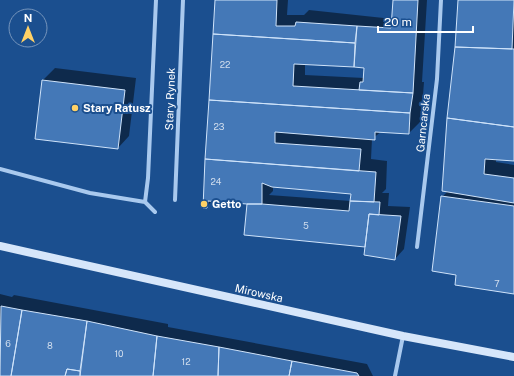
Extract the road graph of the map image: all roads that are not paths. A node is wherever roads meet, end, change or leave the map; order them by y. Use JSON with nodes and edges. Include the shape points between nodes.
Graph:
{"nodes":[{"id":1,"x":156,"y":0,"type":"edge"},
{"id":2,"x":183,"y":0,"type":"edge"},
{"id":3,"x":441,"y":0,"type":"edge"},
{"id":4,"x":0,"y":169,"type":"edge"},
{"id":5,"x":175,"y":200,"type":"dead end"},
{"id":6,"x":145,"y":202,"type":"junction"},
{"id":7,"x":155,"y":212,"type":"dead end"},
{"id":8,"x":0,"y":246,"type":"edge"},
{"id":9,"x":417,"y":247,"type":"dead end"},
{"id":10,"x":403,"y":336,"type":"junction"},
{"id":11,"x":514,"y":356,"type":"edge"},
{"id":12,"x":395,"y":376,"type":"edge"}],
"edges":[{"from":1,"to":6,"type":"street"},
{"from":2,"to":5,"type":"street","name":"Stary Rynek"},
{"from":3,"to":9,"type":"street","name":"Garncarska","via":[[436,94]]},
{"from":4,"to":6,"type":"street","via":[[90,193]]},
{"from":6,"to":7,"type":"street"},
{"from":8,"to":10,"type":"street","name":"Mirowska"},
{"from":10,"to":11,"type":"street","name":"Mirowska"},
{"from":10,"to":12,"type":"street"}]}
